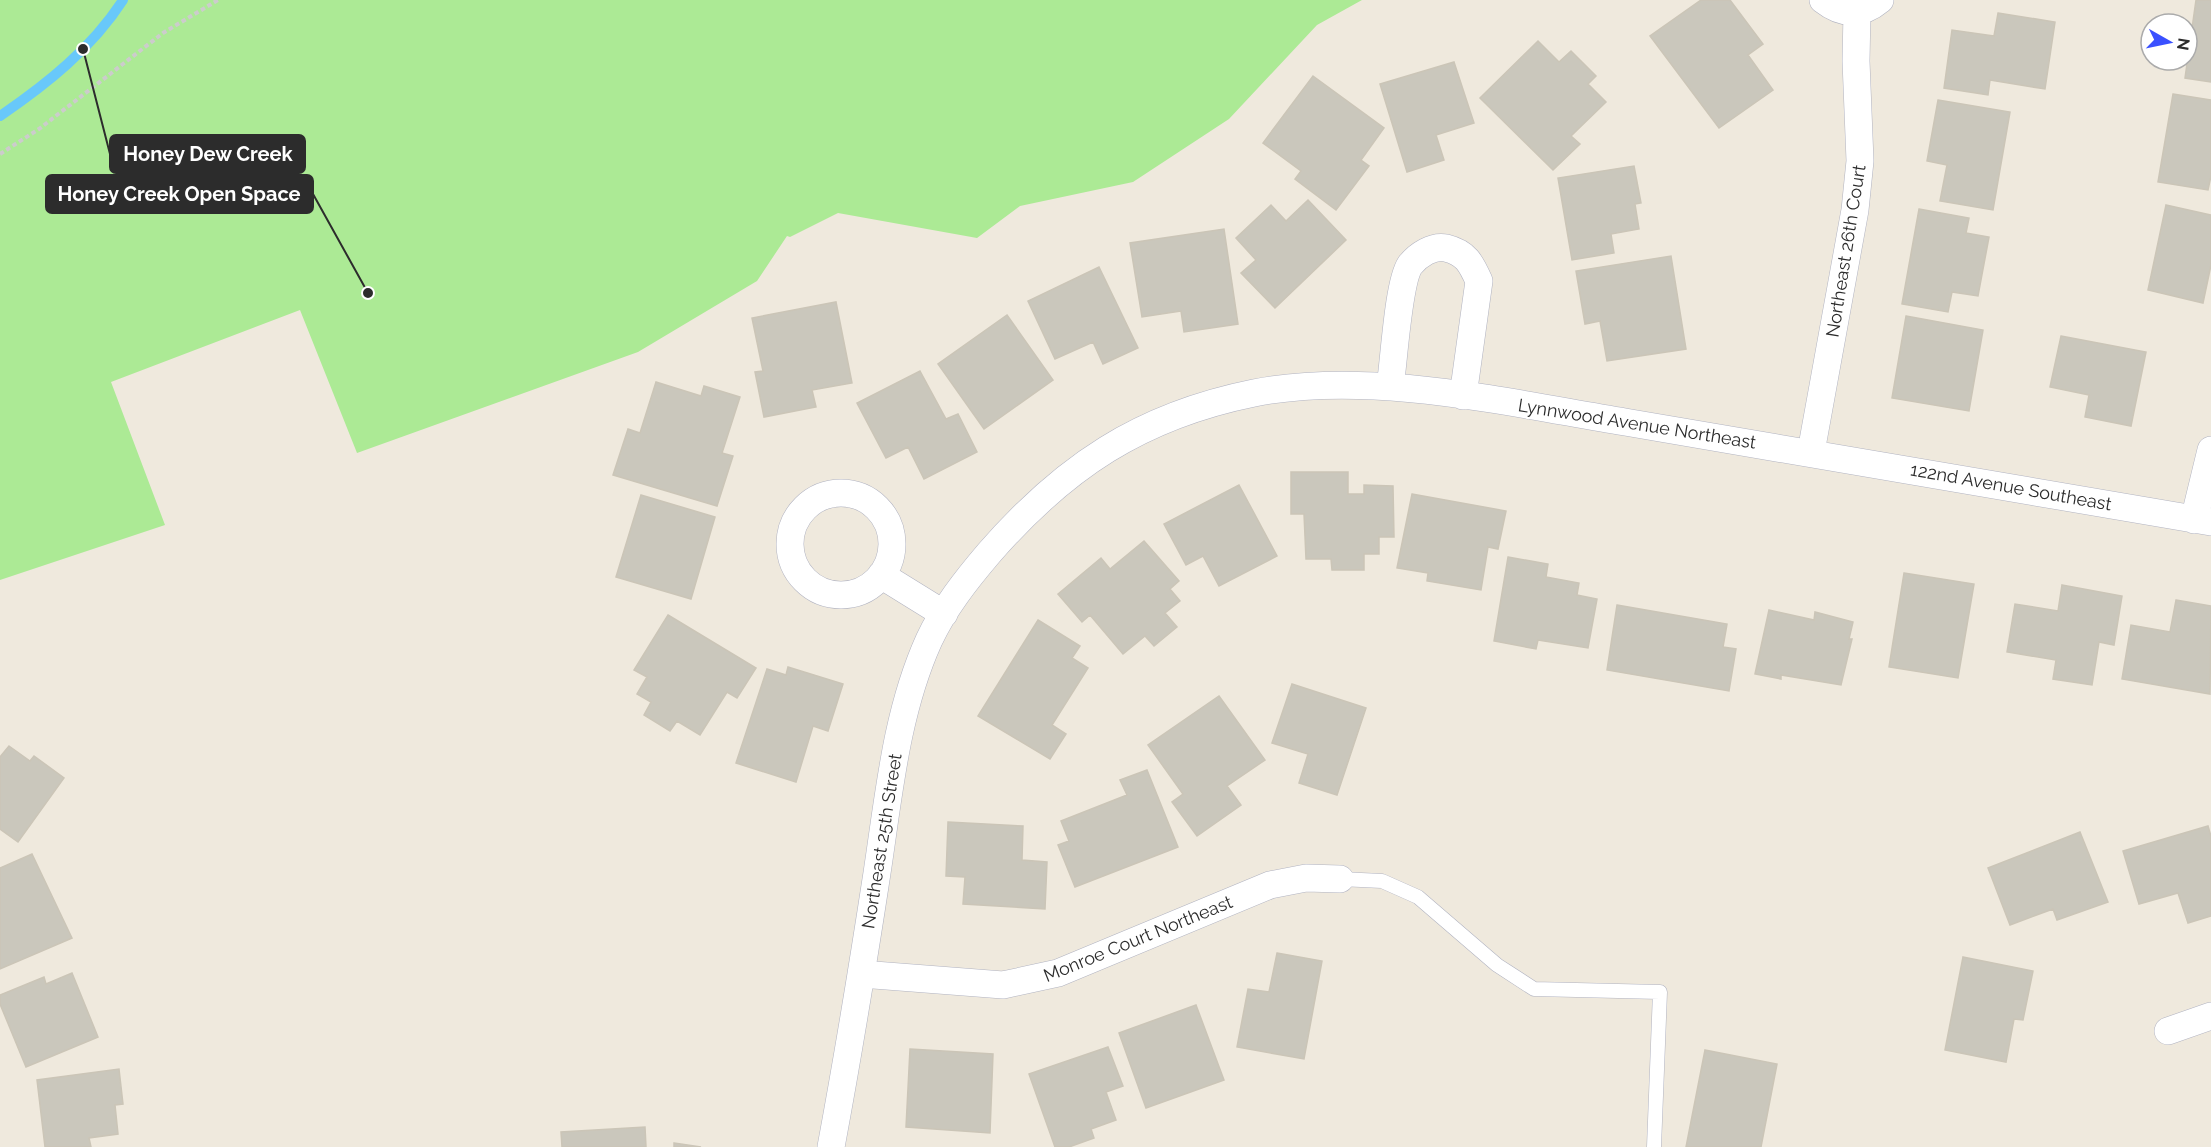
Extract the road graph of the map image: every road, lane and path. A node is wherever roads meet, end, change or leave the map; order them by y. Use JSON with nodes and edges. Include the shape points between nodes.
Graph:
{"nodes":[{"id":1,"x":218,"y":0,"type":"edge"},
{"id":2,"x":1823,"y":0,"type":"edge"},
{"id":3,"x":1868,"y":6,"type":"edge"},
{"id":4,"x":0,"y":154,"type":"edge"},
{"id":5,"x":1390,"y":387,"type":"junction"},
{"id":6,"x":1463,"y":396,"type":"junction"},
{"id":7,"x":2211,"y":450,"type":"edge"},
{"id":8,"x":1811,"y":452,"type":"junction"},
{"id":9,"x":2203,"y":521,"type":"edge"},
{"id":10,"x":881,"y":575,"type":"dead end"},
{"id":11,"x":944,"y":614,"type":"junction"},
{"id":12,"x":1340,"y":879,"type":"joint"},
{"id":13,"x":861,"y":974,"type":"junction"},
{"id":14,"x":2211,"y":1016,"type":"edge"},
{"id":15,"x":2168,"y":1031,"type":"dead end"},
{"id":16,"x":831,"y":1147,"type":"edge"},
{"id":17,"x":1654,"y":1147,"type":"edge"}],
"edges":[{"from":1,"to":4,"type":"path","via":[[163,33],[39,129]]},
{"from":2,"to":3,"type":"street","name":"Northeast 26th Court","via":[[1844,12]]},
{"from":3,"to":8,"type":"street","name":"Northeast 26th Court","via":[[1856,61],[1860,161],[1857,201]]},
{"from":5,"to":6,"type":"street","name":"Lynnwood Avenue Northeast"},
{"from":5,"to":6,"type":"street","via":[[1410,266],[1423,252],[1441,247],[1461,251],[1479,281]]},
{"from":5,"to":11,"type":"street","name":"Lynnwood Avenue Northeast","via":[[1320,386],[1256,392],[1157,422],[1107,447],[1060,480],[1014,524],[974,570]]},
{"from":6,"to":8,"type":"street","name":"Lynnwood Avenue Northeast"},
{"from":7,"to":9,"type":"street"},
{"from":8,"to":9,"type":"street","name":"122nd Avenue Southeast"},
{"from":10,"to":11,"type":"street"},
{"from":11,"to":13,"type":"street","name":"Northeast 25th Street","via":[[910,686],[897,744]]},
{"from":12,"to":13,"type":"street","name":"Monroe Court Northeast","via":[[1306,878],[1270,885],[1058,974],[1031,981],[1003,985]]},
{"from":12,"to":17,"type":"lane","via":[[1382,881],[1418,897],[1497,965],[1534,989],[1660,992]]},
{"from":13,"to":16,"type":"street","name":"Northeast 25th Street"},
{"from":14,"to":15,"type":"street"}]}
